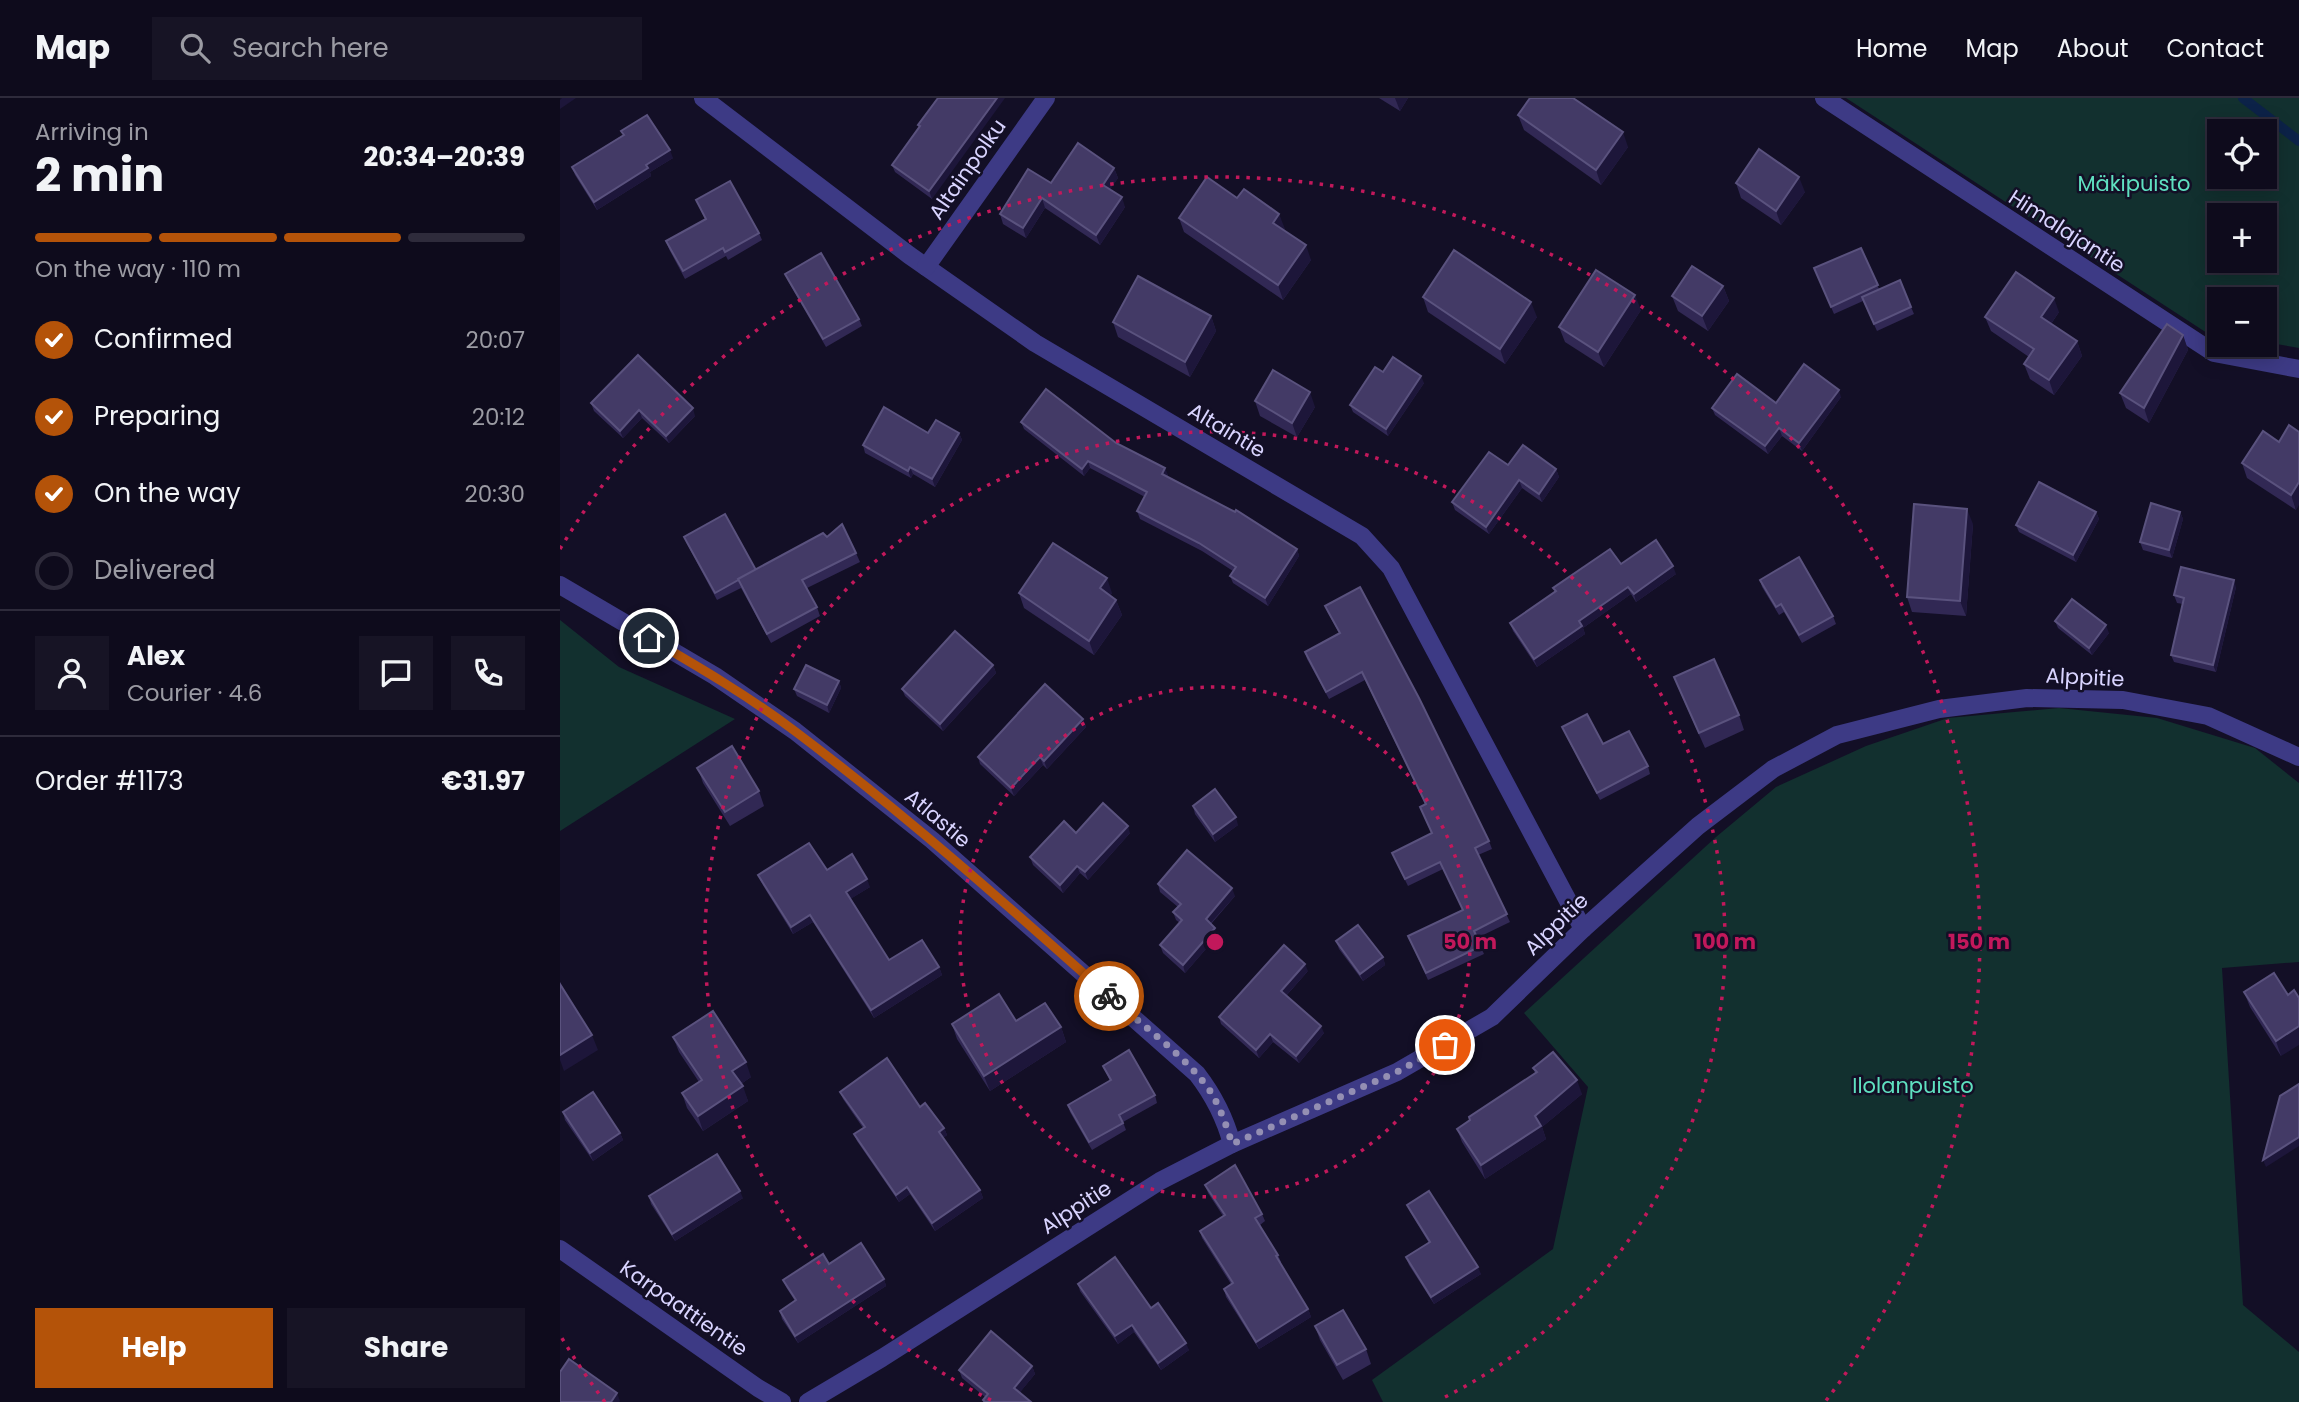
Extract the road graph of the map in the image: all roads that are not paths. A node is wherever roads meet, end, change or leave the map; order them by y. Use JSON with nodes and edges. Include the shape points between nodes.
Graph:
{"nodes":[{"id":1,"x":703,"y":98,"type":"edge"},
{"id":2,"x":1046,"y":98,"type":"edge"},
{"id":3,"x":1824,"y":98,"type":"edge"},
{"id":4,"x":926,"y":267,"type":"junction"},
{"id":5,"x":2299,"y":369,"type":"edge"},
{"id":6,"x":560,"y":585,"type":"edge"},
{"id":7,"x":2299,"y":757,"type":"edge"},
{"id":8,"x":1583,"y":929,"type":"junction"},
{"id":9,"x":1232,"y":1144,"type":"junction"},
{"id":10,"x":560,"y":1249,"type":"edge"},
{"id":11,"x":782,"y":1402,"type":"edge"},
{"id":12,"x":808,"y":1402,"type":"edge"}],
"edges":[{"from":1,"to":4,"type":"street","name":"Altaintie"},
{"from":2,"to":4,"type":"street","name":"Altainpolku"},
{"from":3,"to":5,"type":"street","name":"Himalajantie","via":[[2214,353]]},
{"from":4,"to":8,"type":"street","name":"Altaintie","via":[[1035,343],[1362,537],[1391,568]]},
{"from":6,"to":9,"type":"street","name":"Atlastie","via":[[783,723],[932,840],[1197,1074],[1212,1094]]},
{"from":7,"to":8,"type":"street","name":"Alppitie","via":[[2208,716],[2123,700],[2027,698],[1939,709],[1837,735],[1773,769],[1698,826]]},
{"from":8,"to":9,"type":"street","name":"Alppitie","via":[[1492,1017],[1397,1072]]},
{"from":9,"to":12,"type":"street","name":"Alppitie","via":[[1160,1181]]},
{"from":10,"to":11,"type":"street","name":"Karpaattientie"}]}
